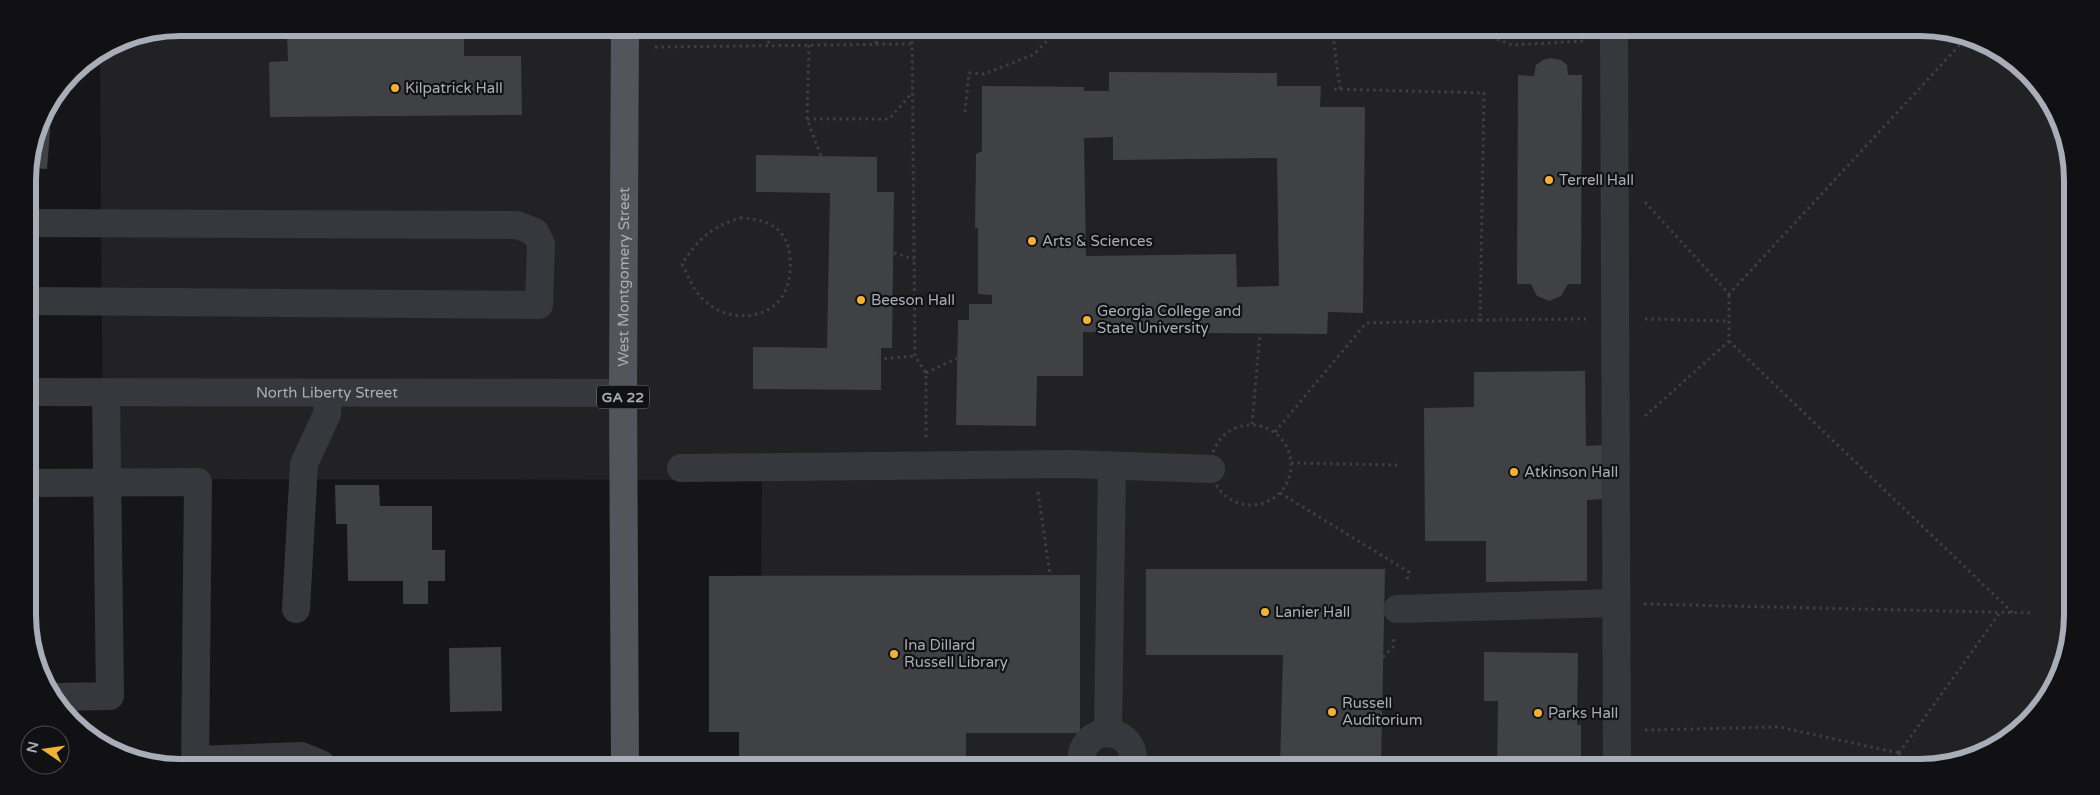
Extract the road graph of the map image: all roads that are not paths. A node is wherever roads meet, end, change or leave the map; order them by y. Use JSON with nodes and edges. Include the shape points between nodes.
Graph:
{"nodes":[{"id":1,"x":1614,"y":36,"type":"edge"},
{"id":2,"x":625,"y":37,"type":"edge"},
{"id":3,"x":37,"y":223,"type":"edge"},
{"id":4,"x":37,"y":301,"type":"edge"},
{"id":5,"x":37,"y":392,"type":"edge"},
{"id":6,"x":106,"y":392,"type":"junction"},
{"id":7,"x":623,"y":392,"type":"junction"},
{"id":8,"x":328,"y":393,"type":"junction"},
{"id":9,"x":1112,"y":466,"type":"junction"},
{"id":10,"x":681,"y":468,"type":"dead end"},
{"id":11,"x":1211,"y":469,"type":"road end"},
{"id":12,"x":108,"y":482,"type":"junction"},
{"id":13,"x":36,"y":483,"type":"edge"},
{"id":14,"x":1616,"y":603,"type":"junction"},
{"id":15,"x":1397,"y":609,"type":"dead end"},
{"id":16,"x":296,"y":610,"type":"dead end"},
{"id":17,"x":62,"y":697,"type":"edge"},
{"id":18,"x":1108,"y":733,"type":"junction"},
{"id":19,"x":1081,"y":758,"type":"edge"},
{"id":20,"x":1134,"y":758,"type":"edge"},
{"id":21,"x":1617,"y":758,"type":"edge"},
{"id":22,"x":195,"y":759,"type":"edge"},
{"id":23,"x":262,"y":759,"type":"edge"},
{"id":24,"x":308,"y":759,"type":"edge"},
{"id":25,"x":624,"y":759,"type":"edge"}],
"edges":[{"from":1,"to":14,"type":"street"},
{"from":2,"to":7,"type":"main road","name":"West Montgomery Street","number":"GA 22"},
{"from":3,"to":4,"type":"street","via":[[516,225],[535,232],[541,244],[539,305]]},
{"from":5,"to":6,"type":"street","name":"North Liberty Street"},
{"from":6,"to":8,"type":"street","name":"North Liberty Street"},
{"from":6,"to":12,"type":"street"},
{"from":7,"to":8,"type":"street","name":"North Liberty Street"},
{"from":7,"to":25,"type":"main road","name":"West Montgomery Street","number":"GA 22"},
{"from":8,"to":16,"type":"street","via":[[327,414],[304,464]]},
{"from":9,"to":10,"type":"street"},
{"from":9,"to":11,"type":"street"},
{"from":9,"to":18,"type":"street"},
{"from":12,"to":13,"type":"street"},
{"from":12,"to":17,"type":"street","via":[[110,696]]},
{"from":12,"to":22,"type":"street","via":[[198,482]]},
{"from":14,"to":15,"type":"street"},
{"from":14,"to":21,"type":"street"},
{"from":18,"to":19,"type":"street","via":[[1092,738]]},
{"from":18,"to":20,"type":"street","via":[[1116,734],[1129,744]]},
{"from":23,"to":24,"type":"street","via":[[301,756]]}]}
